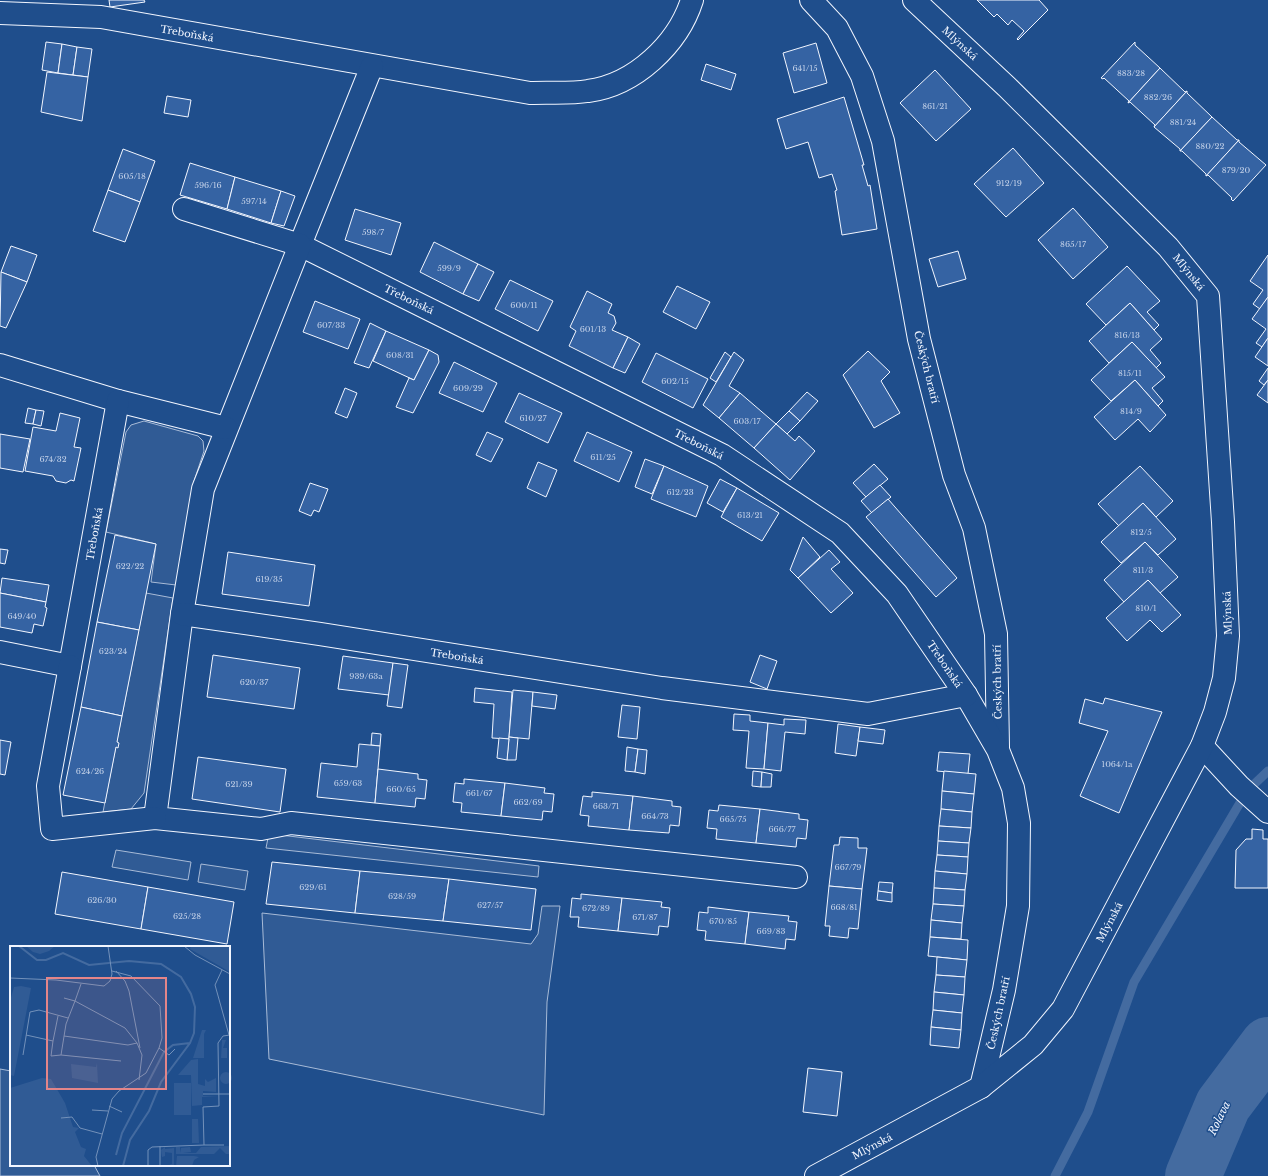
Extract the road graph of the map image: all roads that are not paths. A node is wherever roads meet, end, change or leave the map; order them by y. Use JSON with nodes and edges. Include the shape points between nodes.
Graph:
{"nodes":[{"id":1,"x":692,"y":0,"type":"edge"},
{"id":2,"x":811,"y":0,"type":"edge"},
{"id":3,"x":914,"y":0,"type":"edge"},
{"id":4,"x":0,"y":13,"type":"edge"},
{"id":5,"x":372,"y":66,"type":"junction"},
{"id":6,"x":184,"y":209,"type":"dead end"},
{"id":7,"x":300,"y":245,"type":"junction"},
{"id":8,"x":0,"y":365,"type":"edge"},
{"id":9,"x":118,"y":401,"type":"junction"},
{"id":10,"x":226,"y":428,"type":"junction"},
{"id":11,"x":182,"y":614,"type":"junction"},
{"id":12,"x":0,"y":652,"type":"edge"},
{"id":13,"x":70,"y":666,"type":"junction"},
{"id":14,"x":966,"y":695,"type":"junction"},
{"id":15,"x":1202,"y":746,"type":"junction"},
{"id":16,"x":998,"y":750,"type":"junction"},
{"id":17,"x":1263,"y":808,"type":"edge"},
{"id":18,"x":155,"y":818,"type":"junction"},
{"id":19,"x":796,"y":877,"type":"dead end"},
{"id":20,"x":982,"y":1087,"type":"junction"},
{"id":21,"x":816,"y":1176,"type":"edge"}],
"edges":[{"from":1,"to":5,"type":"street","name":"Třeboňská","via":[[676,33],[660,53],[640,70],[614,84],[589,91],[530,93]]},
{"from":2,"to":16,"type":"street","name":"Českých bratří","via":[[837,28],[862,76],[883,141],[919,339],[954,475],[974,528],[996,634]]},
{"from":3,"to":15,"type":"street","name":"Mlýnská","via":[[1007,87],[1168,247],[1208,296],[1224,522],[1228,636],[1224,678]]},
{"from":4,"to":5,"type":"street","name":"Třeboňská","via":[[101,17]]},
{"from":5,"to":7,"type":"street"},
{"from":6,"to":7,"type":"street","name":"Třeboňská"},
{"from":7,"to":10,"type":"street"},
{"from":7,"to":14,"type":"street","name":"Třeboňská","via":[[722,455],[840,533],[897,594]]},
{"from":8,"to":9,"type":"street"},
{"from":9,"to":10,"type":"street"},
{"from":9,"to":13,"type":"street","name":"Třeboňská"},
{"from":10,"to":11,"type":"street","via":[[203,489]]},
{"from":11,"to":14,"type":"street","name":"Třeboňská","via":[[662,688],[868,714]]},
{"from":11,"to":18,"type":"street"},
{"from":12,"to":13,"type":"street"},
{"from":13,"to":18,"type":"street","name":"Třeboňská","via":[[48,786],[52,829]]},
{"from":14,"to":16,"type":"street","name":"Českých bratří"},
{"from":15,"to":17,"type":"street"},
{"from":15,"to":20,"type":"street","name":"Mlýnská","via":[[1063,1009],[1033,1045]]},
{"from":16,"to":20,"type":"street","name":"Českých bratří","via":[[1013,788],[1019,822],[1018,906],[1004,990]]},
{"from":18,"to":19,"type":"street","name":"Třeboňská","via":[[261,829],[291,823]]},
{"from":20,"to":21,"type":"street","name":"Mlýnská"}]}
